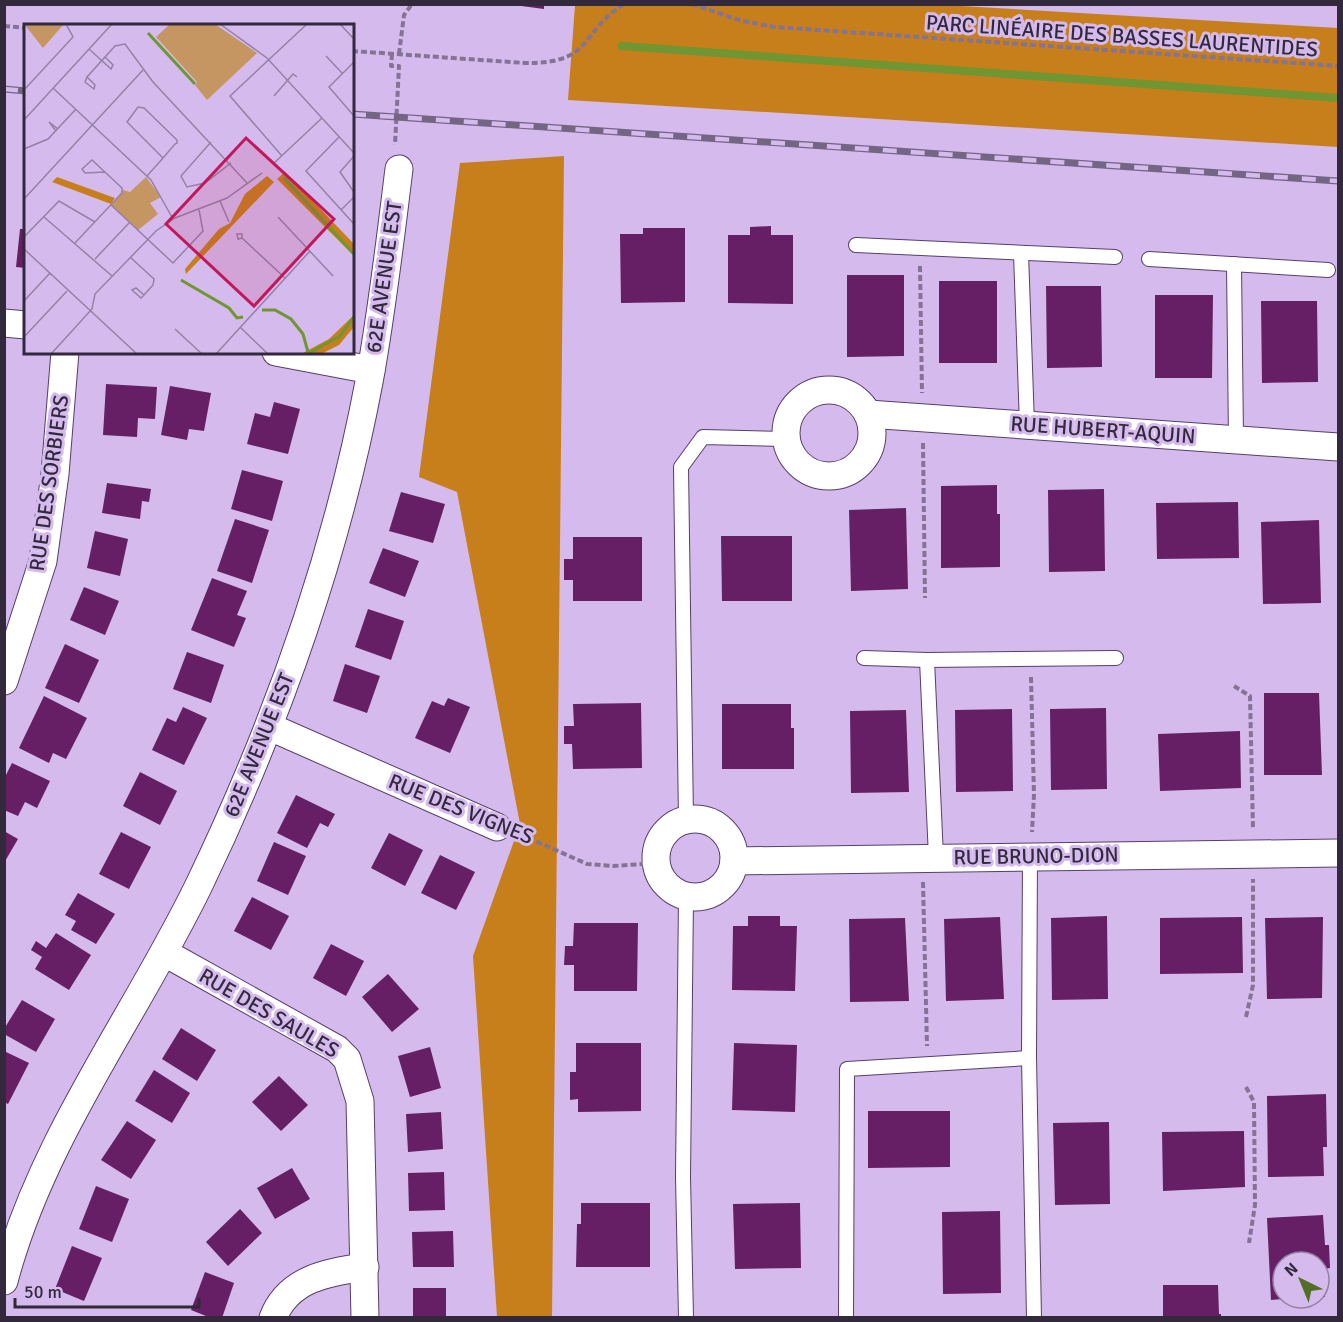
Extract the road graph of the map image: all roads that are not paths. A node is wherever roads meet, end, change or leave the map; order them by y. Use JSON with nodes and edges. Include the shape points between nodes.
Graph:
{"nodes":[{"id":1,"x":393,"y":158,"type":"road end"},
{"id":2,"x":856,"y":245,"type":"dead end"},
{"id":3,"x":1022,"y":253,"type":"junction"},
{"id":4,"x":1115,"y":257,"type":"dead end"},
{"id":5,"x":1149,"y":258,"type":"dead end"},
{"id":6,"x":1234,"y":264,"type":"junction"},
{"id":7,"x":1328,"y":270,"type":"dead end"},
{"id":8,"x":4,"y":323,"type":"edge"},
{"id":9,"x":24,"y":325,"type":"edge"},
{"id":10,"x":65,"y":354,"type":"edge"},
{"id":11,"x":287,"y":354,"type":"edge"},
{"id":12,"x":371,"y":370,"type":"junction"},
{"id":13,"x":868,"y":414,"type":"junction"},
{"id":14,"x":1027,"y":425,"type":"junction"},
{"id":15,"x":786,"y":439,"type":"junction"},
{"id":16,"x":1236,"y":440,"type":"junction"},
{"id":17,"x":1338,"y":447,"type":"edge"},
{"id":18,"x":864,"y":658,"type":"dead end"},
{"id":19,"x":1116,"y":658,"type":"dead end"},
{"id":20,"x":927,"y":660,"type":"junction"},
{"id":21,"x":4,"y":681,"type":"edge"},
{"id":22,"x":270,"y":727,"type":"junction"},
{"id":23,"x":686,"y":820,"type":"junction"},
{"id":24,"x":497,"y":827,"type":"road end"},
{"id":25,"x":1338,"y":853,"type":"edge"},
{"id":26,"x":1030,"y":856,"type":"junction"},
{"id":27,"x":929,"y":857,"type":"junction"},
{"id":28,"x":734,"y":861,"type":"junction"},
{"id":29,"x":686,"y":897,"type":"junction"},
{"id":30,"x":165,"y":953,"type":"junction"},
{"id":31,"x":1029,"y":1058,"type":"junction"},
{"id":32,"x":13,"y":1225,"type":"edge"},
{"id":33,"x":365,"y":1267,"type":"junction"},
{"id":34,"x":4,"y":1281,"type":"edge"},
{"id":35,"x":273,"y":1317,"type":"edge"},
{"id":36,"x":365,"y":1317,"type":"edge"},
{"id":37,"x":686,"y":1317,"type":"edge"},
{"id":38,"x":846,"y":1317,"type":"edge"},
{"id":39,"x":1034,"y":1317,"type":"edge"}],
"edges":[{"from":1,"to":12,"type":"street","name":"62E AVENUE EST","via":[[381,314]]},
{"from":2,"to":3,"type":"lane"},
{"from":3,"to":4,"type":"lane"},
{"from":3,"to":14,"type":"lane"},
{"from":5,"to":6,"type":"lane"},
{"from":6,"to":7,"type":"lane"},
{"from":6,"to":16,"type":"lane"},
{"from":8,"to":9,"type":"street"},
{"from":10,"to":21,"type":"street","name":"RUE DES SORBIERS","via":[[43,561]]},
{"from":11,"to":12,"type":"street"},
{"from":12,"to":22,"type":"street","name":"62E AVENUE EST","via":[[311,609]]},
{"from":13,"to":14,"type":"street","name":"RUE HUBERT-AQUIN"},
{"from":13,"to":15,"type":"street","via":[[852,397],[833,390],[818,391],[801,399],[790,414]]},
{"from":13,"to":15,"type":"street","via":[[871,442],[865,456],[843,474],[819,475],[805,469],[794,459]]},
{"from":14,"to":16,"type":"street","name":"RUE HUBERT-AQUIN"},
{"from":15,"to":23,"type":"lane","via":[[703,437],[681,467]]},
{"from":16,"to":17,"type":"street","name":"RUE HUBERT-AQUIN"},
{"from":18,"to":20,"type":"lane"},
{"from":19,"to":20,"type":"lane"},
{"from":20,"to":27,"type":"lane"},
{"from":22,"to":24,"type":"street","name":"RUE DES VIGNES"},
{"from":22,"to":30,"type":"street","name":"62E AVENUE EST"},
{"from":23,"to":28,"type":"street","via":[[699,819],[717,825],[731,841]]},
{"from":23,"to":29,"type":"street","via":[[670,828],[660,841],[657,863],[664,882]]},
{"from":25,"to":26,"type":"street","name":"RUE BRUNO-DION"},
{"from":26,"to":27,"type":"street","name":"RUE BRUNO-DION"},
{"from":26,"to":31,"type":"lane"},
{"from":27,"to":28,"type":"street","name":"RUE BRUNO-DION"},
{"from":28,"to":29,"type":"street","via":[[729,879],[721,889],[700,897]]},
{"from":29,"to":37,"type":"lane"},
{"from":30,"to":32,"type":"street","name":"62E AVENUE EST"},
{"from":30,"to":33,"type":"street","name":"RUE DES SAULES","via":[[337,1049],[347,1059],[360,1101]]},
{"from":31,"to":38,"type":"lane","via":[[847,1069]]},
{"from":31,"to":39,"type":"lane"},
{"from":32,"to":34,"type":"street","name":"62E AVENUE EST"},
{"from":33,"to":35,"type":"street","via":[[328,1272],[302,1284],[280,1301]]},
{"from":33,"to":36,"type":"street","name":"RUE DES SAULES"}]}
